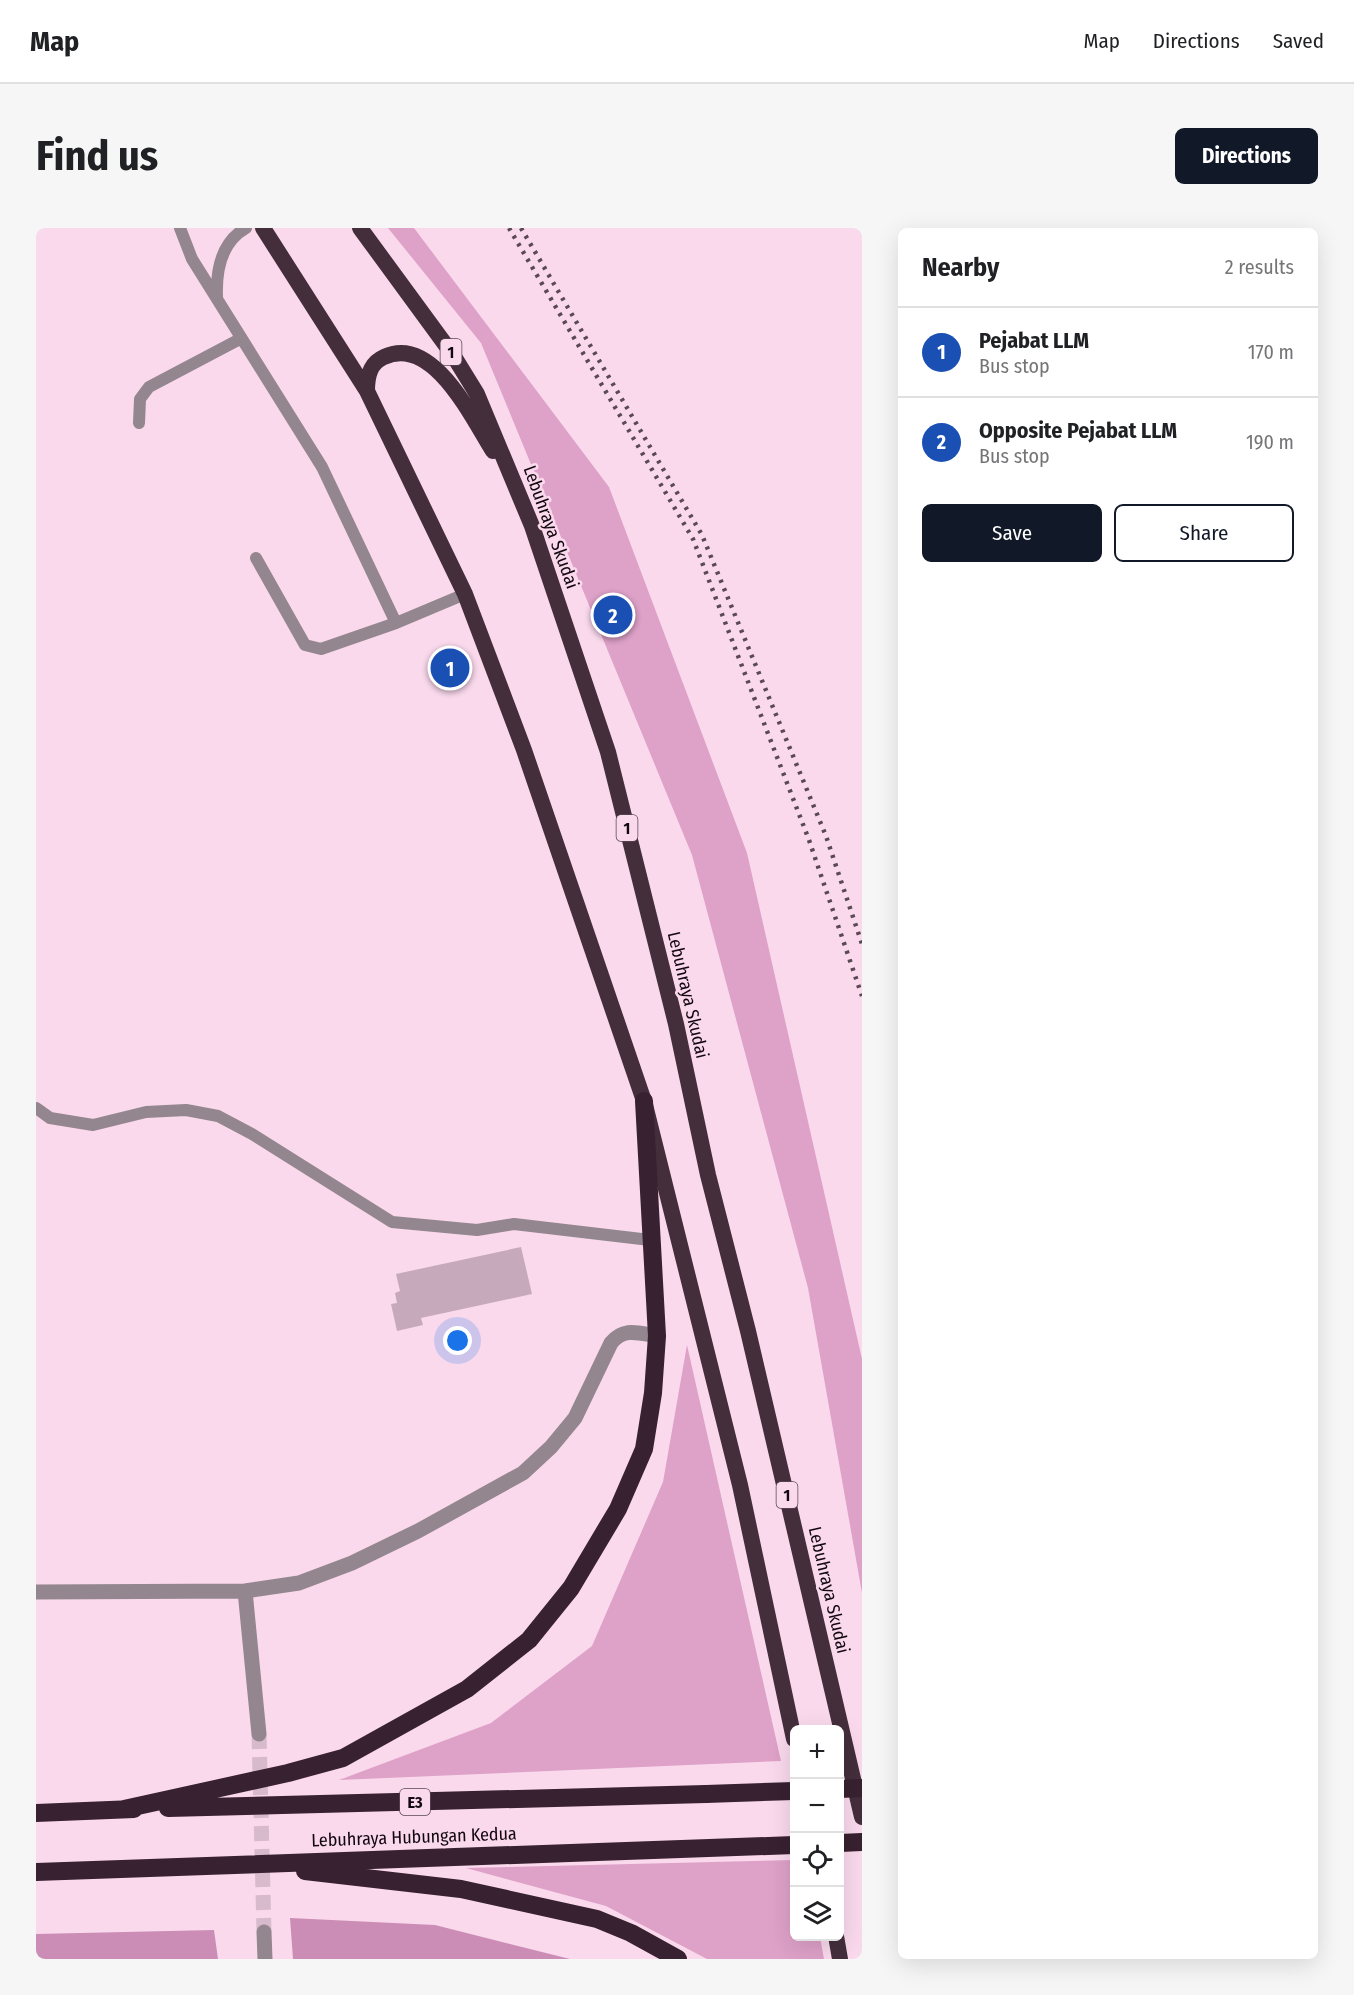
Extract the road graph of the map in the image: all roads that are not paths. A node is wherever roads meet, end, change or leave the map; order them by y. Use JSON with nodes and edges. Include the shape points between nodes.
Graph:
{"nodes":[{"id":1,"x":180,"y":228,"type":"edge"},
{"id":2,"x":246,"y":228,"type":"edge"},
{"id":3,"x":263,"y":228,"type":"edge"},
{"id":4,"x":360,"y":228,"type":"edge"},
{"id":5,"x":217,"y":300,"type":"junction"},
{"id":6,"x":240,"y":339,"type":"junction"},
{"id":7,"x":367,"y":391,"type":"junction"},
{"id":8,"x":139,"y":423,"type":"dead end"},
{"id":9,"x":519,"y":490,"type":"junction"},
{"id":10,"x":256,"y":558,"type":"dead end"},
{"id":11,"x":465,"y":594,"type":"junction"},
{"id":12,"x":396,"y":623,"type":"junction"},
{"id":13,"x":644,"y":1101,"type":"junction"},
{"id":14,"x":36,"y":1108,"type":"edge"},
{"id":15,"x":650,"y":1240,"type":"junction"},
{"id":16,"x":657,"y":1336,"type":"junction"},
{"id":17,"x":245,"y":1591,"type":"junction"},
{"id":18,"x":36,"y":1592,"type":"edge"},
{"id":19,"x":792,"y":1725,"type":"edge"},
{"id":20,"x":259,"y":1734,"type":"tunnel mouth"},
{"id":21,"x":862,"y":1788,"type":"edge"},
{"id":22,"x":844,"y":1789,"type":"edge"},
{"id":23,"x":790,"y":1791,"type":"edge"},
{"id":24,"x":124,"y":1809,"type":"junction"},
{"id":25,"x":36,"y":1813,"type":"edge"},
{"id":26,"x":862,"y":1816,"type":"edge"},
{"id":27,"x":862,"y":1842,"type":"edge"},
{"id":28,"x":844,"y":1843,"type":"edge"},
{"id":29,"x":790,"y":1845,"type":"edge"},
{"id":30,"x":238,"y":1865,"type":"junction"},
{"id":31,"x":36,"y":1872,"type":"edge"},
{"id":32,"x":264,"y":1932,"type":"tunnel mouth"},
{"id":33,"x":837,"y":1941,"type":"edge"},
{"id":34,"x":265,"y":1959,"type":"edge"},
{"id":35,"x":678,"y":1959,"type":"edge"},
{"id":36,"x":840,"y":1959,"type":"edge"}],
"edges":[{"from":1,"to":5,"type":"lane","via":[[192,259]]},
{"from":2,"to":5,"type":"lane","via":[[228,243],[217,277]]},
{"from":3,"to":7,"type":"highway"},
{"from":4,"to":9,"type":"highway","name":"Lebuhraya Skudai","number":"1","via":[[465,373]]},
{"from":5,"to":6,"type":"lane"},
{"from":6,"to":8,"type":"lane","via":[[149,387],[140,399]]},
{"from":6,"to":12,"type":"lane","via":[[322,467]]},
{"from":7,"to":9,"type":"highway","via":[[367,378],[375,361],[393,352],[428,361],[445,378]]},
{"from":7,"to":11,"type":"highway"},
{"from":9,"to":26,"type":"highway","name":"Lebuhraya Skudai","number":"1","via":[[608,752]]},
{"from":10,"to":12,"type":"lane","via":[[304,645],[321,649]]},
{"from":11,"to":12,"type":"lane"},
{"from":11,"to":13,"type":"highway","via":[[525,750]]},
{"from":13,"to":15,"type":"highway"},
{"from":13,"to":19,"type":"highway","via":[[740,1485]]},
{"from":14,"to":15,"type":"lane","via":[[50,1118],[93,1125],[146,1112],[186,1110],[218,1116],[392,1222],[477,1230],[514,1224]]},
{"from":15,"to":16,"type":"highway","via":[[655,1267]]},
{"from":16,"to":17,"type":"street","via":[[629,1331],[618,1335],[575,1418],[552,1447],[523,1473],[427,1527],[352,1563],[299,1582]]},
{"from":16,"to":24,"type":"highway","via":[[644,1449],[618,1509],[571,1588],[529,1640],[466,1689],[343,1758]]},
{"from":17,"to":18,"type":"street"},
{"from":17,"to":20,"type":"street"},
{"from":21,"to":22,"type":"highway","bridge":true},
{"from":23,"to":24,"type":"highway","name":"Lebuhraya Hubungan Kedua","number":"E3","bridge":true},
{"from":24,"to":25,"type":"highway","name":"Lebuhraya Hubungan Kedua","number":"E3"},
{"from":27,"to":28,"type":"highway"},
{"from":29,"to":30,"type":"highway","name":"Lebuhraya Hubungan Kedua"},
{"from":30,"to":31,"type":"highway","name":"Lebuhraya Hubungan Kedua"},
{"from":30,"to":35,"type":"highway","via":[[461,1888],[597,1919]]},
{"from":32,"to":34,"type":"street"},
{"from":33,"to":36,"type":"highway"}]}
